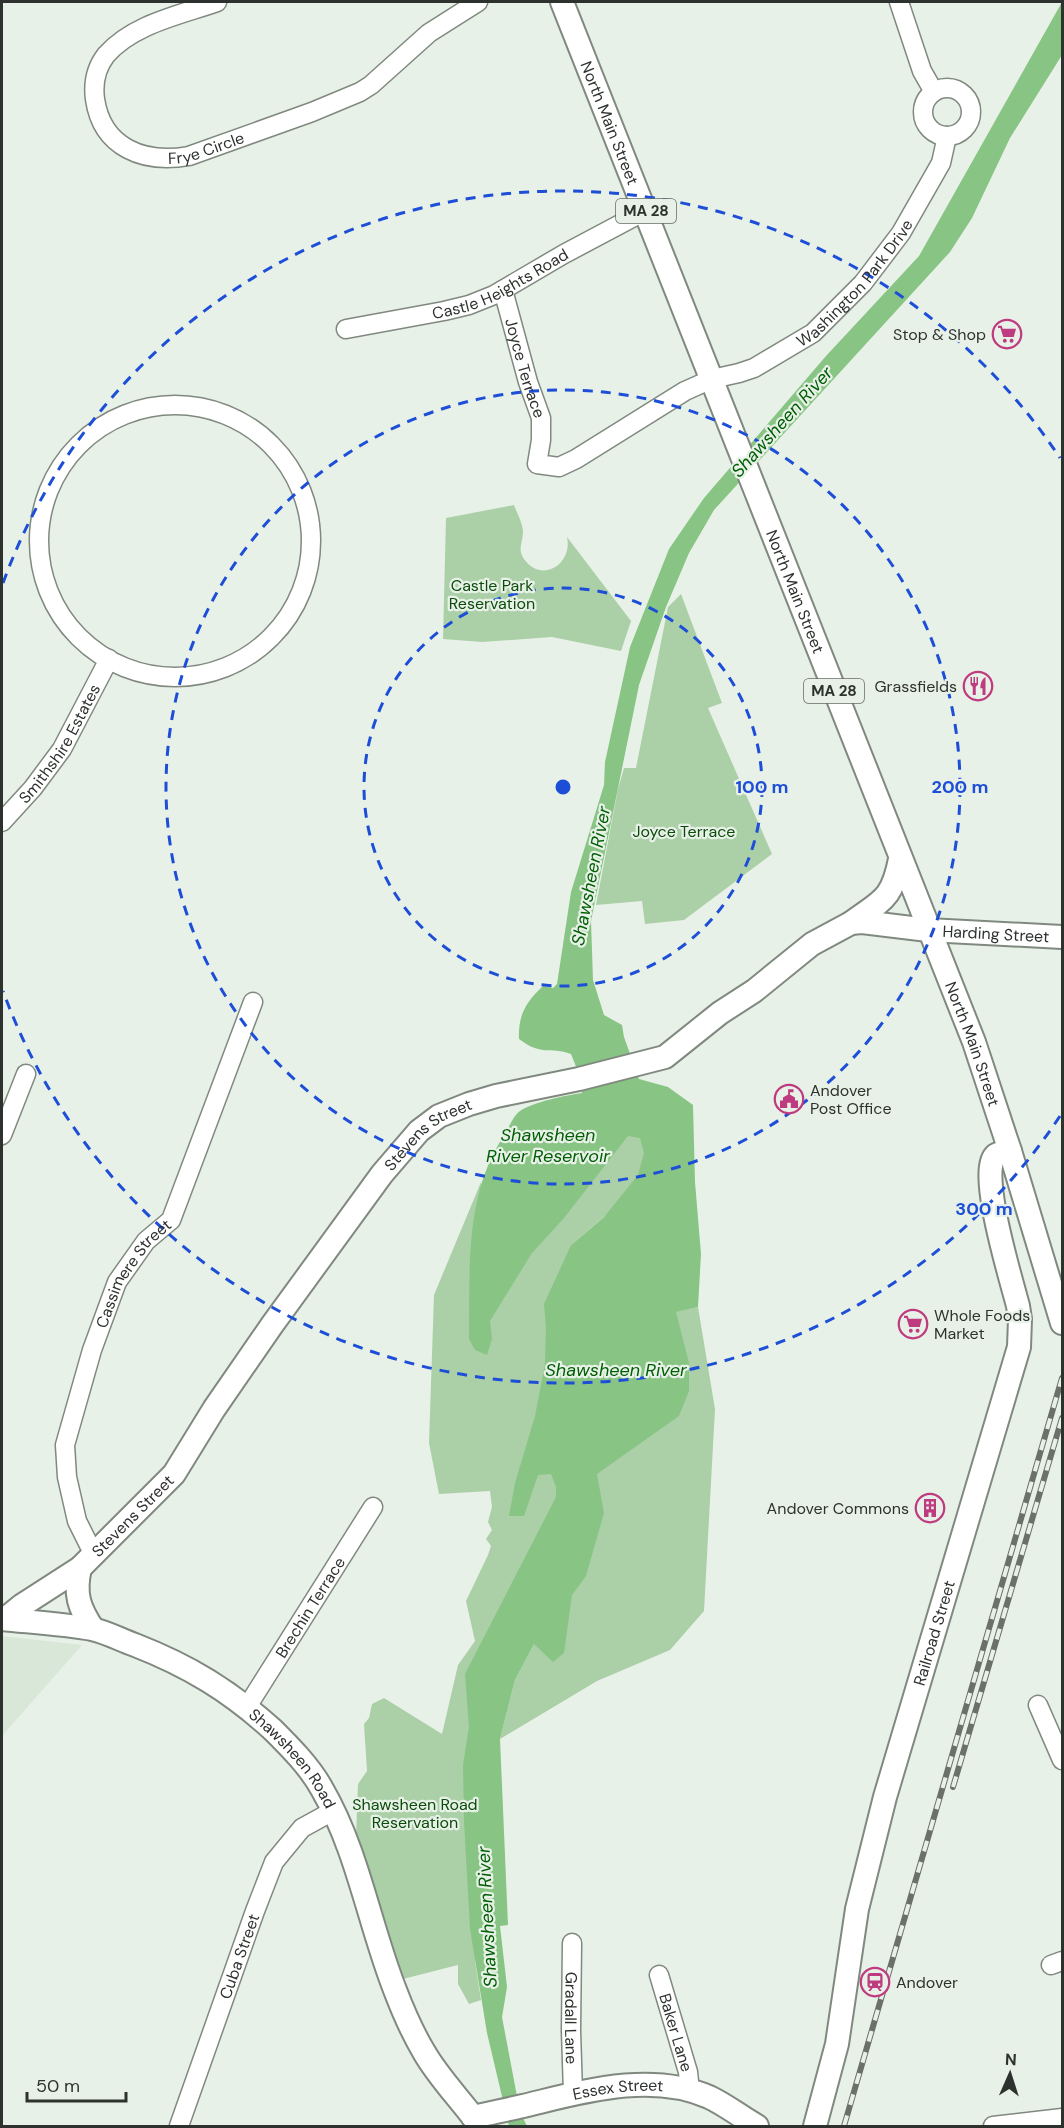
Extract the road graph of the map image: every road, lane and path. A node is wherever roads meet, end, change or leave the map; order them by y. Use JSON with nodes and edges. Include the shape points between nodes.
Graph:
{"nodes":[{"id":1,"x":217,"y":2,"type":"edge"},
{"id":2,"x":478,"y":2,"type":"edge"},
{"id":3,"x":562,"y":2,"type":"edge"},
{"id":4,"x":899,"y":2,"type":"edge"},
{"id":5,"x":934,"y":92,"type":"junction"},
{"id":6,"x":947,"y":136,"type":"junction"},
{"id":7,"x":645,"y":211,"type":"junction"},
{"id":8,"x":503,"y":290,"type":"junction"},
{"id":9,"x":346,"y":329,"type":"dead end"},
{"id":10,"x":712,"y":379,"type":"junction"},
{"id":11,"x":109,"y":659,"type":"junction"},
{"id":12,"x":2,"y":822,"type":"edge"},
{"id":13,"x":900,"y":859,"type":"junction"},
{"id":14,"x":850,"y":923,"type":"junction"},
{"id":15,"x":928,"y":930,"type":"junction"},
{"id":16,"x":1062,"y":937,"type":"edge"},
{"id":17,"x":253,"y":1002,"type":"dead end"},
{"id":18,"x":26,"y":1074,"type":"dead end"},
{"id":19,"x":2,"y":1136,"type":"edge"},
{"id":20,"x":1010,"y":1151,"type":"junction"},
{"id":21,"x":1062,"y":1323,"type":"edge"},
{"id":22,"x":373,"y":1507,"type":"dead end"},
{"id":23,"x":86,"y":1561,"type":"junction"},
{"id":24,"x":3,"y":1619,"type":"edge"},
{"id":25,"x":93,"y":1629,"type":"junction"},
{"id":26,"x":1038,"y":1705,"type":"dead end"},
{"id":27,"x":247,"y":1707,"type":"junction"},
{"id":28,"x":1062,"y":1760,"type":"edge"},
{"id":29,"x":333,"y":1811,"type":"junction"},
{"id":30,"x":572,"y":1943,"type":"dead end"},
{"id":31,"x":658,"y":1975,"type":"dead end"},
{"id":32,"x":690,"y":2091,"type":"junction"},
{"id":33,"x":573,"y":2093,"type":"junction"},
{"id":34,"x":1062,"y":2118,"type":"edge"},
{"id":35,"x":479,"y":2119,"type":"edge"},
{"id":36,"x":178,"y":2127,"type":"edge"},
{"id":37,"x":757,"y":2127,"type":"edge"},
{"id":38,"x":815,"y":2127,"type":"edge"},
{"id":39,"x":993,"y":2127,"type":"edge"}],
"edges":[{"from":1,"to":2,"type":"street","name":"Frye Circle","via":[[132,33],[105,57],[94,85],[96,105],[101,123],[122,146],[155,157],[189,156],[337,102],[371,85],[429,33]]},
{"from":3,"to":7,"type":"main road","name":"North Main Street","number":"MA 28"},
{"from":4,"to":5,"type":"street","via":[[922,71]]},
{"from":5,"to":6,"type":"street","via":[[925,103],[923,117],[930,129]]},
{"from":5,"to":6,"type":"street","via":[[957,91],[970,108],[964,129]]},
{"from":6,"to":10,"type":"street","name":"Washington Park Drive","via":[[941,163],[901,233],[846,301],[813,333],[785,351],[747,370]]},
{"from":7,"to":8,"type":"street","name":"Castle Heights Road"},
{"from":7,"to":10,"type":"main road","name":"North Main Street","number":"MA 28"},
{"from":8,"to":9,"type":"street","name":"Castle Heights Road","via":[[469,305]]},
{"from":8,"to":10,"type":"street","name":"Joyce Terrace","via":[[541,418],[537,464],[559,467],[576,459],[685,391]]},
{"from":10,"to":13,"type":"main road","name":"North Main Street","number":"MA 28"},
{"from":11,"to":11,"type":"street","via":[[91,647],[62,616],[44,577],[40,524],[57,474],[83,440],[100,427],[139,410],[182,405],[224,414],[243,423],[261,435],[282,458],[306,505],[310,557],[294,608],[259,647],[212,671],[170,676],[138,671]]},
{"from":11,"to":12,"type":"street","name":"Smithshire Estates","via":[[62,749]]},
{"from":13,"to":14,"type":"main road","name":"Stevens Street","via":[[891,892]]},
{"from":13,"to":15,"type":"main road","name":"North Main Street","number":"MA 28"},
{"from":14,"to":15,"type":"main road"},
{"from":14,"to":23,"type":"main road","name":"Stevens Street","via":[[812,944],[665,1057],[469,1104],[447,1111],[419,1131],[382,1174],[272,1325],[174,1474]]},
{"from":15,"to":16,"type":"main road","name":"Harding Street"},
{"from":15,"to":20,"type":"main road","name":"North Main Street","number":"MA 28","via":[[974,1042]]},
{"from":17,"to":23,"type":"street","name":"Cassimere Street","via":[[171,1220],[146,1241],[117,1282],[78,1394],[65,1445],[67,1477]]},
{"from":18,"to":19,"type":"street"},
{"from":20,"to":21,"type":"main road","name":"North Main Street","number":"MA 28"},
{"from":20,"to":38,"type":"main road","name":"Railroad Street","via":[[992,1161],[990,1176],[993,1212],[1019,1312],[1019,1347],[885,1797],[858,1909],[837,2044]]},
{"from":22,"to":27,"type":"street","name":"Brechin Terrace"},
{"from":23,"to":24,"type":"main road","name":"Stevens Street"},
{"from":23,"to":25,"type":"main road","name":"Stevens Street","via":[[76,1594]]},
{"from":24,"to":25,"type":"main road","name":"Shawsheen Road"},
{"from":25,"to":27,"type":"main road","name":"Shawsheen Road","via":[[197,1672]]},
{"from":26,"to":28,"type":"street"},
{"from":27,"to":29,"type":"main road","name":"Shawsheen Road","via":[[306,1764]]},
{"from":29,"to":35,"type":"main road","name":"Shawsheen Road","via":[[406,2018],[424,2053]]},
{"from":29,"to":36,"type":"street","name":"Cuba Street","via":[[302,1828],[274,1862]]},
{"from":30,"to":33,"type":"street","name":"Gradall Lane"},
{"from":31,"to":32,"type":"street","name":"Baker Lane"},
{"from":32,"to":33,"type":"main road","name":"Essex Street","via":[[657,2085]]},
{"from":32,"to":37,"type":"main road","name":"Essex Street","via":[[709,2097]]},
{"from":33,"to":35,"type":"main road","name":"Essex Street"},
{"from":34,"to":39,"type":"street"}]}
